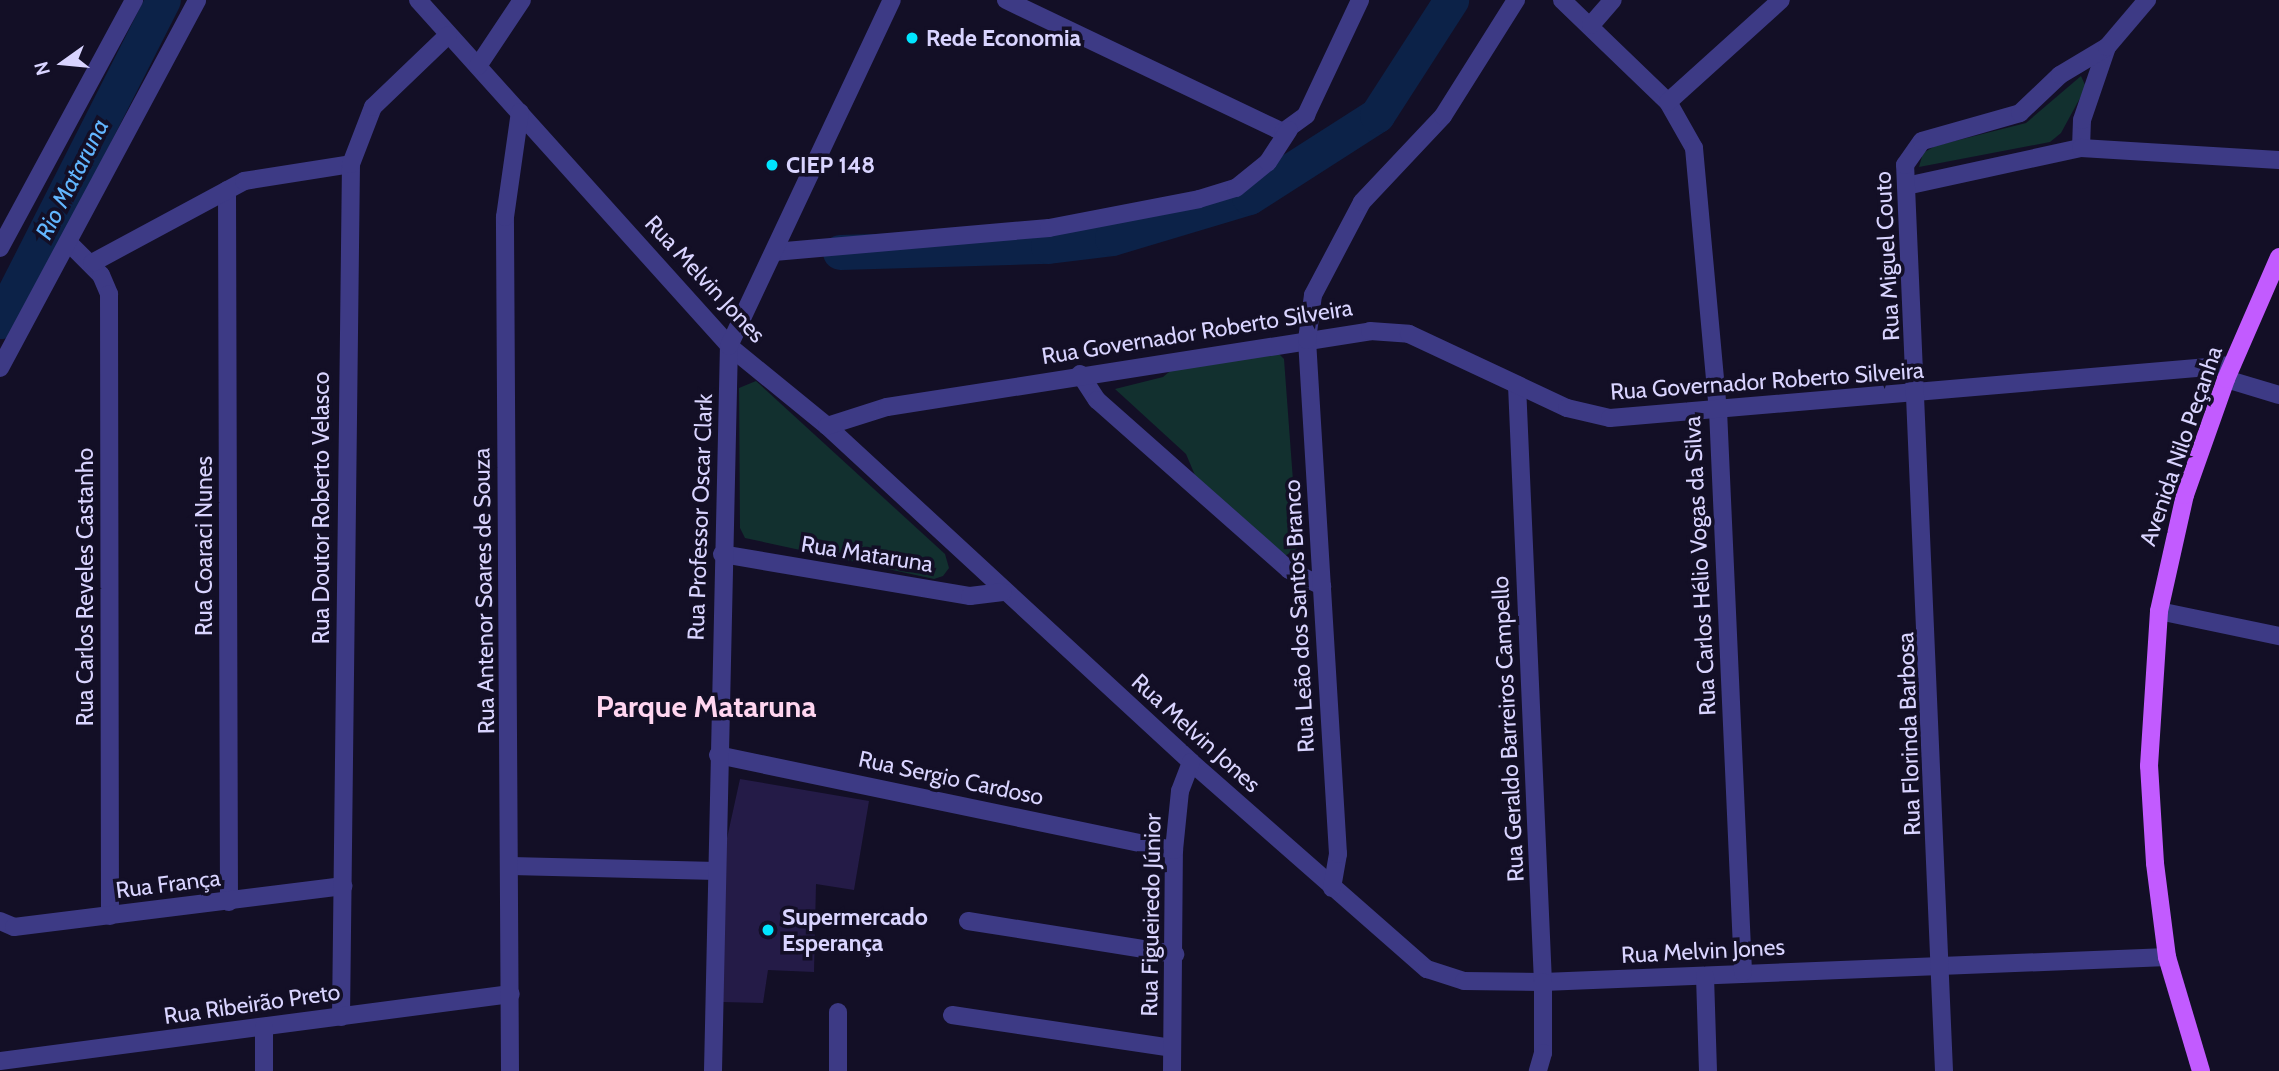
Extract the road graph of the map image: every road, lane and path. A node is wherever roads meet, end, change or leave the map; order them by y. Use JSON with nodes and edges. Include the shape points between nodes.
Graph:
{"nodes":[{"id":1,"x":134,"y":0,"type":"edge"},
{"id":2,"x":197,"y":0,"type":"edge"},
{"id":3,"x":418,"y":0,"type":"edge"},
{"id":4,"x":522,"y":0,"type":"edge"},
{"id":5,"x":892,"y":0,"type":"edge"},
{"id":6,"x":1006,"y":0,"type":"edge"},
{"id":7,"x":1360,"y":0,"type":"edge"},
{"id":8,"x":1516,"y":0,"type":"edge"},
{"id":9,"x":1562,"y":0,"type":"edge"},
{"id":10,"x":1612,"y":0,"type":"edge"},
{"id":11,"x":1781,"y":0,"type":"edge"},
{"id":12,"x":2147,"y":0,"type":"edge"},
{"id":13,"x":1591,"y":25,"type":"junction"},
{"id":14,"x":448,"y":35,"type":"junction"},
{"id":15,"x":2107,"y":47,"type":"junction"},
{"id":16,"x":478,"y":66,"type":"junction"},
{"id":17,"x":1668,"y":102,"type":"junction"},
{"id":18,"x":520,"y":112,"type":"junction"},
{"id":19,"x":1289,"y":130,"type":"junction"},
{"id":20,"x":2081,"y":148,"type":"junction"},
{"id":21,"x":2279,"y":160,"type":"edge"},
{"id":22,"x":351,"y":164,"type":"junction"},
{"id":23,"x":1906,"y":187,"type":"junction"},
{"id":24,"x":227,"y":190,"type":"junction"},
{"id":25,"x":69,"y":243,"type":"junction"},
{"id":26,"x":0,"y":248,"type":"edge"},
{"id":27,"x":774,"y":252,"type":"junction"},
{"id":28,"x":2279,"y":257,"type":"edge"},
{"id":29,"x":92,"y":262,"type":"junction"},
{"id":30,"x":1307,"y":340,"type":"junction"},
{"id":31,"x":729,"y":346,"type":"junction"},
{"id":32,"x":0,"y":369,"type":"edge"},
{"id":33,"x":2229,"y":372,"type":"junction"},
{"id":34,"x":1080,"y":374,"type":"junction"},
{"id":35,"x":1517,"y":385,"type":"junction"},
{"id":36,"x":2279,"y":395,"type":"edge"},
{"id":37,"x":1919,"y":396,"type":"junction"},
{"id":38,"x":1718,"y":410,"type":"junction"},
{"id":39,"x":827,"y":426,"type":"junction"},
{"id":40,"x":722,"y":554,"type":"junction"},
{"id":41,"x":1322,"y":586,"type":"junction"},
{"id":42,"x":1003,"y":592,"type":"junction"},
{"id":43,"x":2159,"y":611,"type":"junction"},
{"id":44,"x":2279,"y":636,"type":"edge"},
{"id":45,"x":718,"y":755,"type":"junction"},
{"id":46,"x":1191,"y":762,"type":"junction"},
{"id":47,"x":1174,"y":850,"type":"junction"},
{"id":48,"x":511,"y":866,"type":"junction"},
{"id":49,"x":717,"y":871,"type":"junction"},
{"id":50,"x":343,"y":886,"type":"junction"},
{"id":51,"x":1332,"y":888,"type":"junction"},
{"id":52,"x":229,"y":902,"type":"junction"},
{"id":53,"x":110,"y":916,"type":"junction"},
{"id":54,"x":0,"y":921,"type":"edge"},
{"id":55,"x":968,"y":921,"type":"dead end"},
{"id":56,"x":1175,"y":954,"type":"junction"},
{"id":57,"x":2167,"y":957,"type":"junction"},
{"id":58,"x":1943,"y":967,"type":"junction"},
{"id":59,"x":1743,"y":972,"type":"junction"},
{"id":60,"x":1705,"y":976,"type":"junction"},
{"id":61,"x":1543,"y":982,"type":"junction"},
{"id":62,"x":511,"y":994,"type":"junction"},
{"id":63,"x":838,"y":1012,"type":"dead end"},
{"id":64,"x":952,"y":1015,"type":"dead end"},
{"id":65,"x":341,"y":1017,"type":"junction"},
{"id":66,"x":264,"y":1027,"type":"junction"},
{"id":67,"x":1172,"y":1048,"type":"junction"},
{"id":68,"x":0,"y":1061,"type":"edge"},
{"id":69,"x":69,"y":1062,"type":"edge"},
{"id":70,"x":2200,"y":1069,"type":"edge"},
{"id":71,"x":264,"y":1071,"type":"edge"},
{"id":72,"x":510,"y":1071,"type":"edge"},
{"id":73,"x":713,"y":1071,"type":"edge"},
{"id":74,"x":838,"y":1071,"type":"edge"},
{"id":75,"x":1172,"y":1071,"type":"edge"},
{"id":76,"x":1538,"y":1071,"type":"edge"},
{"id":77,"x":1708,"y":1071,"type":"edge"},
{"id":78,"x":1944,"y":1071,"type":"edge"}],
"edges":[{"from":1,"to":26,"type":"street"},
{"from":2,"to":25,"type":"street"},
{"from":3,"to":14,"type":"street","name":"Rua Melvin Jones"},
{"from":4,"to":16,"type":"street"},
{"from":5,"to":27,"type":"street","name":"Rua Professor Oscar Clark"},
{"from":6,"to":19,"type":"street","via":[[1275,131]]},
{"from":7,"to":19,"type":"street","via":[[1306,115]]},
{"from":8,"to":30,"type":"street","name":"Rua Leão dos Santos Branco","via":[[1443,116],[1350,220],[1313,295]]},
{"from":9,"to":13,"type":"street","name":"Rua Carlos Hélio Vogas da Silva"},
{"from":10,"to":13,"type":"street"},
{"from":11,"to":17,"type":"street"},
{"from":12,"to":15,"type":"street","name":"Rua Miguel Couto"},
{"from":13,"to":17,"type":"street","name":"Rua Carlos Hélio Vogas da Silva"},
{"from":14,"to":16,"type":"street","name":"Rua Melvin Jones"},
{"from":14,"to":22,"type":"street","name":"Rua Doutor Roberto Velasco","via":[[373,107]]},
{"from":15,"to":20,"type":"street","via":[[2082,120]]},
{"from":15,"to":23,"type":"street","name":"Rua Miguel Couto","via":[[2060,75],[2011,118],[1922,141],[1908,155]]},
{"from":16,"to":18,"type":"street","name":"Rua Melvin Jones"},
{"from":17,"to":38,"type":"street","name":"Rua Carlos Hélio Vogas da Silva","via":[[1694,148]]},
{"from":18,"to":31,"type":"street","name":"Rua Melvin Jones"},
{"from":18,"to":48,"type":"street","name":"Rua Antenor Soares de Souza","via":[[505,218]]},
{"from":19,"to":27,"type":"street","via":[[1268,162],[1236,188],[1199,199],[1049,228]]},
{"from":20,"to":21,"type":"street"},
{"from":20,"to":23,"type":"street"},
{"from":22,"to":24,"type":"street","via":[[268,175]]},
{"from":22,"to":50,"type":"street","name":"Rua Doutor Roberto Velasco"},
{"from":23,"to":37,"type":"street","name":"Rua Miguel Couto"},
{"from":24,"to":29,"type":"street"},
{"from":24,"to":52,"type":"street","name":"Rua Coaraci Nunes"},
{"from":25,"to":29,"type":"street"},
{"from":25,"to":32,"type":"street"},
{"from":27,"to":31,"type":"street","name":"Rua Professor Oscar Clark"},
{"from":28,"to":33,"type":"main road","name":"Avenida Nilo Peçanha"},
{"from":29,"to":53,"type":"street","name":"Rua Carlos Reveles Castanho","via":[[109,294]]},
{"from":30,"to":34,"type":"street","name":"Rua Governador Roberto Silveira"},
{"from":30,"to":35,"type":"street","name":"Rua Governador Roberto Silveira","via":[[1370,331],[1409,334]]},
{"from":30,"to":41,"type":"street","name":"Rua Leão dos Santos Branco"},
{"from":31,"to":39,"type":"street","name":"Rua Melvin Jones"},
{"from":31,"to":40,"type":"street","name":"Rua Professor Oscar Clark"},
{"from":33,"to":36,"type":"street"},
{"from":33,"to":37,"type":"street","name":"Rua Governador Roberto Silveira"},
{"from":33,"to":43,"type":"main road","name":"Avenida Nilo Peçanha","via":[[2185,495]]},
{"from":34,"to":39,"type":"street","name":"Rua Governador Roberto Silveira","via":[[887,407]]},
{"from":34,"to":41,"type":"street","via":[[1097,400],[1289,570]]},
{"from":35,"to":38,"type":"street","name":"Rua Governador Roberto Silveira","via":[[1586,415],[1610,418]]},
{"from":35,"to":61,"type":"street","name":"Rua Geraldo Barreiros Campello"},
{"from":37,"to":38,"type":"street","name":"Rua Governador Roberto Silveira"},
{"from":37,"to":58,"type":"street","name":"Rua Florinda Barbosa"},
{"from":38,"to":59,"type":"street","name":"Rua Carlos Hélio Vogas da Silva"},
{"from":39,"to":42,"type":"street","name":"Rua Melvin Jones"},
{"from":40,"to":42,"type":"street","name":"Rua Mataruna","via":[[970,596]]},
{"from":40,"to":45,"type":"street","name":"Rua Professor Oscar Clark"},
{"from":41,"to":51,"type":"street","name":"Rua Leão dos Santos Branco","via":[[1338,854]]},
{"from":42,"to":46,"type":"street","name":"Rua Melvin Jones"},
{"from":43,"to":44,"type":"street"},
{"from":43,"to":57,"type":"main road","name":"Avenida Nilo Peçanha","via":[[2149,766]]},
{"from":45,"to":47,"type":"street","name":"Rua Sergio Cardoso"},
{"from":45,"to":49,"type":"street","name":"Rua Professor Oscar Clark"},
{"from":46,"to":47,"type":"street","name":"Rua Figueiredo Júnior","via":[[1180,791]]},
{"from":46,"to":51,"type":"street","name":"Rua Melvin Jones"},
{"from":47,"to":56,"type":"street","name":"Rua Figueiredo Júnior"},
{"from":48,"to":49,"type":"street"},
{"from":48,"to":62,"type":"street","name":"Rua Antenor Soares de Souza"},
{"from":49,"to":73,"type":"street","name":"Rua Professor Oscar Clark"},
{"from":50,"to":52,"type":"street","name":"Rua França"},
{"from":50,"to":65,"type":"street","name":"Rua Doutor Roberto Velasco"},
{"from":51,"to":61,"type":"street","name":"Rua Melvin Jones","via":[[1413,960],[1445,978]]},
{"from":52,"to":53,"type":"street","name":"Rua França"},
{"from":53,"to":54,"type":"street","name":"Rua França","via":[[14,927]]},
{"from":55,"to":56,"type":"street"},
{"from":56,"to":67,"type":"street","name":"Rua Figueiredo Júnior"},
{"from":57,"to":58,"type":"street","name":"Rua Melvin Jones"},
{"from":57,"to":70,"type":"main road","name":"Avenida Nilo Peçanha"},
{"from":58,"to":59,"type":"street","name":"Rua Melvin Jones"},
{"from":58,"to":78,"type":"street","name":"Rua Florinda Barbosa"},
{"from":59,"to":60,"type":"street","name":"Rua Melvin Jones"},
{"from":60,"to":61,"type":"street","name":"Rua Melvin Jones"},
{"from":60,"to":77,"type":"street"},
{"from":61,"to":76,"type":"street","name":"Rua Geraldo Barreiros Campello"},
{"from":62,"to":65,"type":"street","name":"Rua Ribeirão Preto"},
{"from":62,"to":72,"type":"street","name":"Rua Antenor Soares de Souza"},
{"from":63,"to":74,"type":"street"},
{"from":64,"to":67,"type":"street"},
{"from":65,"to":66,"type":"street","name":"Rua Ribeirão Preto"},
{"from":66,"to":69,"type":"street","name":"Rua Ribeirão Preto"},
{"from":66,"to":71,"type":"street"},
{"from":67,"to":75,"type":"street","name":"Rua Figueiredo Júnior"},
{"from":68,"to":69,"type":"street","name":"Rua Ribeirão Preto"}]}
